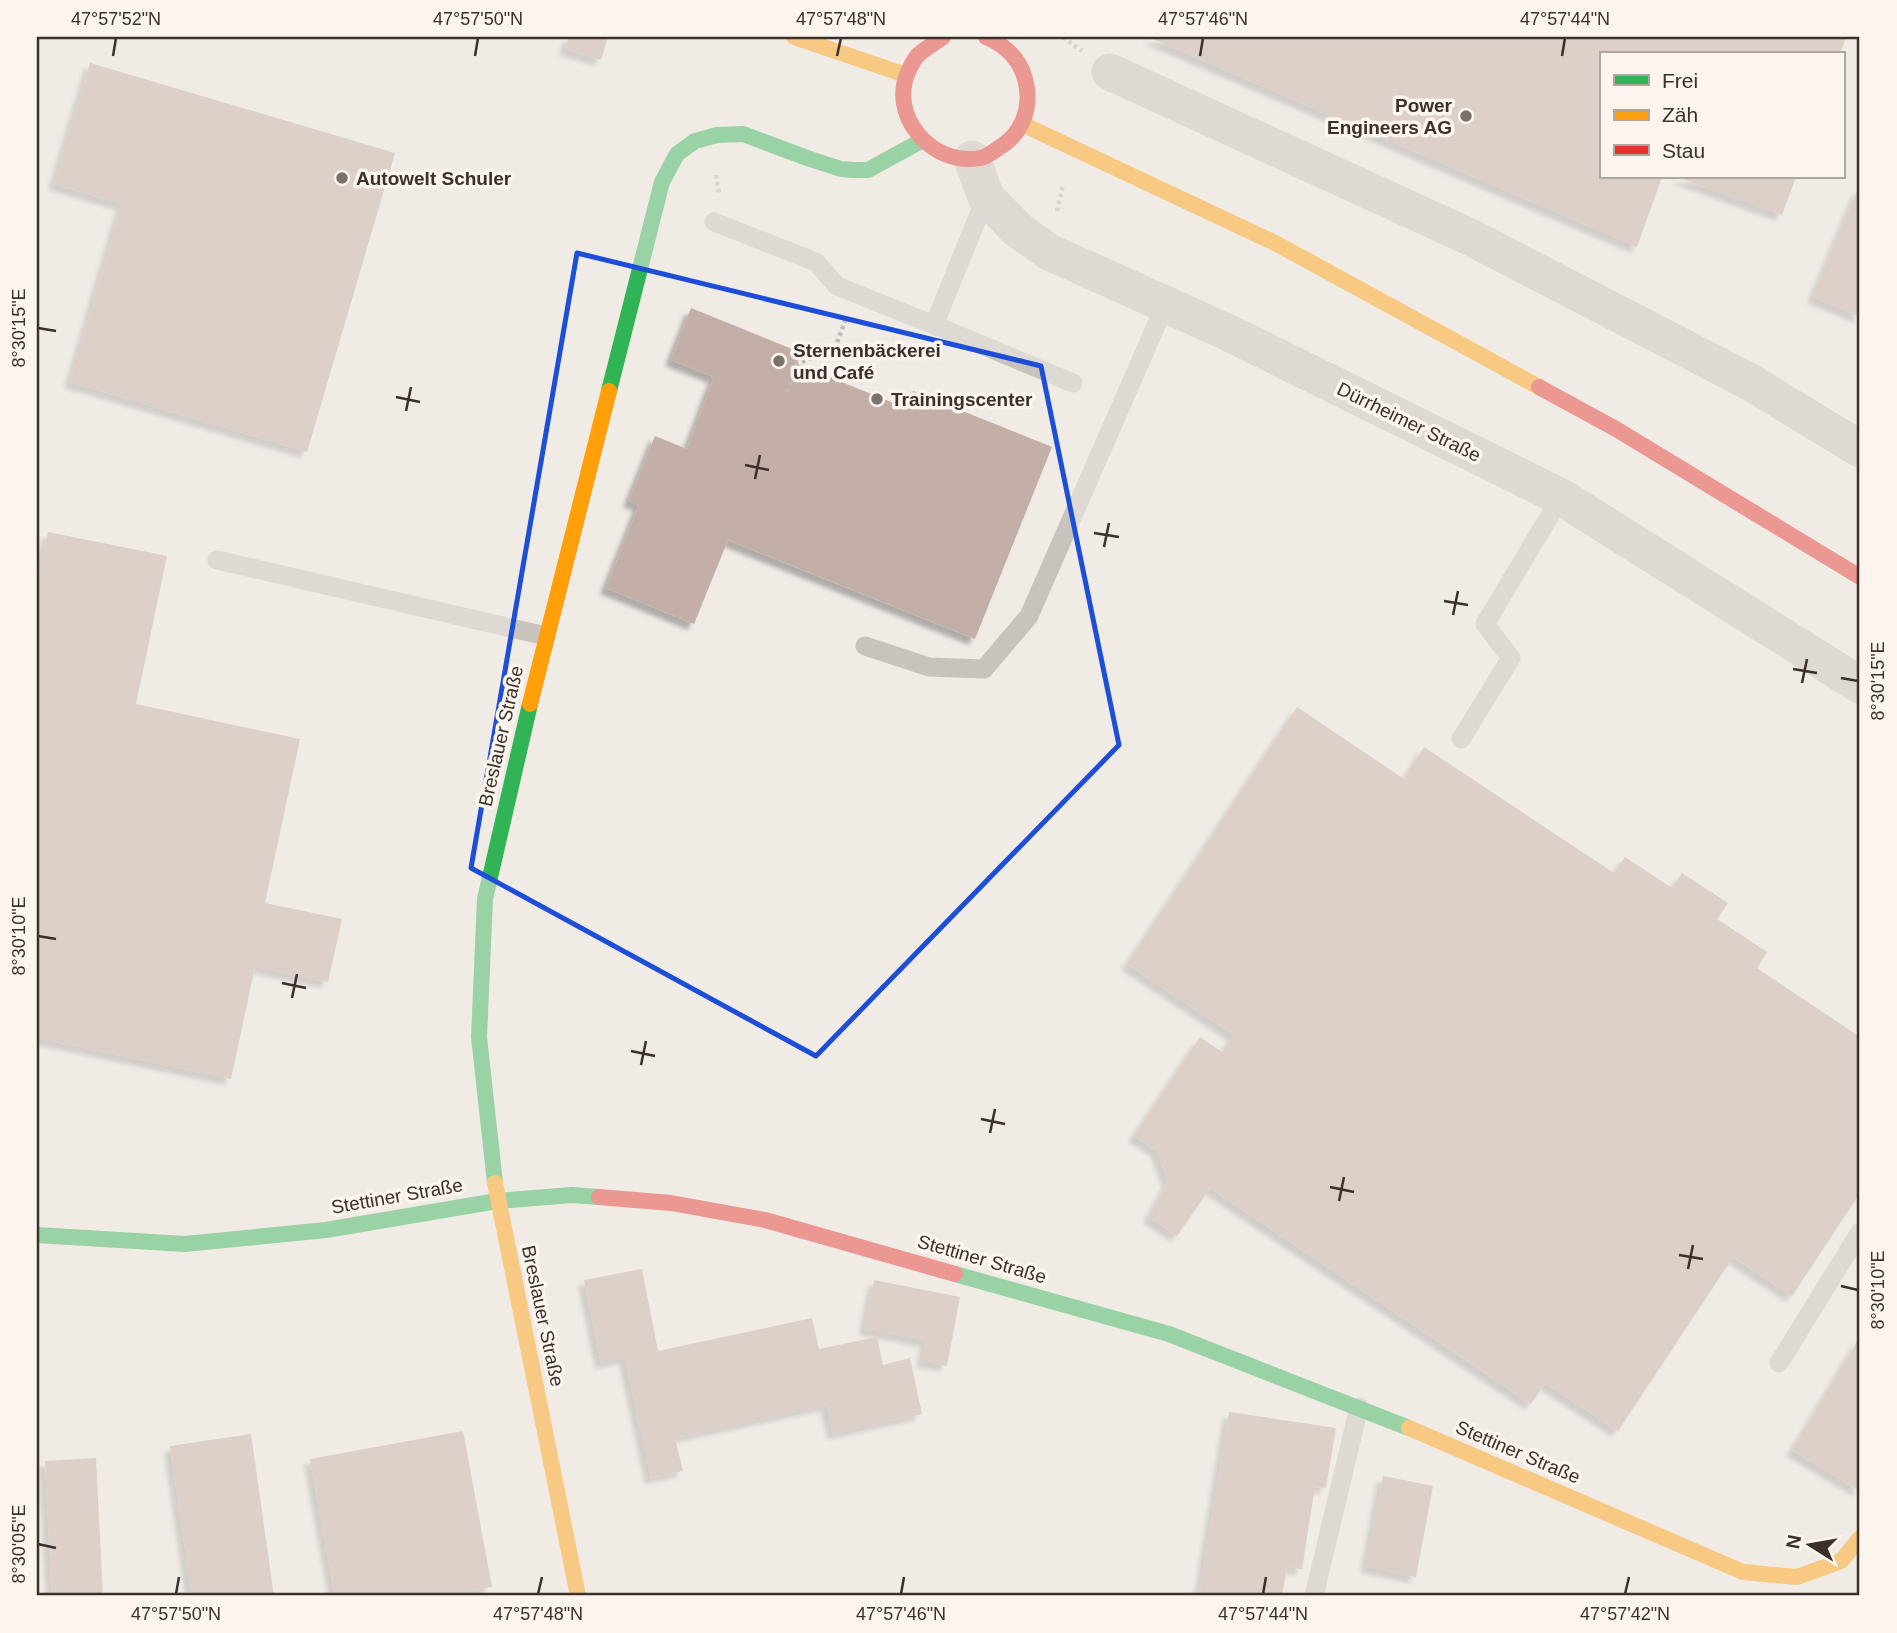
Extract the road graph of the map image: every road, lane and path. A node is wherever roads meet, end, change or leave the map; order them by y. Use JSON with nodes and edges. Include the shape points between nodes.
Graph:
{"nodes":[{"id":1,"x":794,"y":37,"type":"edge"},
{"id":2,"x":943,"y":37,"type":"edge"},
{"id":3,"x":986,"y":37,"type":"edge"},
{"id":4,"x":1110,"y":72,"type":"dead end"},
{"id":5,"x":906,"y":75,"type":"junction"},
{"id":6,"x":1022,"y":124,"type":"junction"},
{"id":7,"x":921,"y":142,"type":"junction"},
{"id":8,"x":972,"y":159,"type":"junction"},
{"id":9,"x":716,"y":172,"type":"dead end"},
{"id":10,"x":719,"y":191,"type":"dead end"},
{"id":11,"x":986,"y":197,"type":"junction"},
{"id":12,"x":714,"y":222,"type":"dead end"},
{"id":13,"x":1166,"y":303,"type":"junction"},
{"id":14,"x":934,"y":325,"type":"junction"},
{"id":15,"x":835,"y":348,"type":"dead end"},
{"id":16,"x":1073,"y":383,"type":"dead end"},
{"id":17,"x":787,"y":392,"type":"dead end"},
{"id":18,"x":1860,"y":450,"type":"edge"},
{"id":19,"x":1561,"y":497,"type":"junction"},
{"id":20,"x":216,"y":560,"type":"dead end"},
{"id":21,"x":1860,"y":577,"type":"edge"},
{"id":22,"x":545,"y":636,"type":"junction"},
{"id":23,"x":865,"y":646,"type":"dead end"},
{"id":24,"x":1860,"y":685,"type":"edge"},
{"id":25,"x":1461,"y":739,"type":"dead end"},
{"id":26,"x":497,"y":1201,"type":"junction"},
{"id":27,"x":1860,"y":1232,"type":"edge"},
{"id":28,"x":37,"y":1235,"type":"edge"},
{"id":29,"x":1779,"y":1363,"type":"dead end"},
{"id":30,"x":1359,"y":1407,"type":"junction"},
{"id":31,"x":1860,"y":1538,"type":"edge"},
{"id":32,"x":578,"y":1596,"type":"edge"},
{"id":33,"x":1314,"y":1596,"type":"edge"}],
"edges":[{"from":1,"to":5,"type":"street"},
{"from":2,"to":5,"type":"street","via":[[920,52]]},
{"from":3,"to":6,"type":"street","via":[[1007,49],[1025,76],[1027,109]]},
{"from":4,"to":18,"type":"street","via":[[1469,237],[1750,383]]},
{"from":5,"to":7,"type":"street","via":[[902,103]]},
{"from":6,"to":8,"type":"street","via":[[1002,148]]},
{"from":6,"to":21,"type":"street","via":[[1289,251],[1616,429]]},
{"from":7,"to":8,"type":"street","via":[[944,156]]},
{"from":7,"to":22,"type":"street","name":"Breslauer Straße","via":[[867,170],[841,169],[743,135],[695,141],[677,154],[662,182]]},
{"from":8,"to":11,"type":"street","name":"Dürrheimer Straße"},
{"from":9,"to":10,"type":"path"},
{"from":11,"to":13,"type":"street","name":"Dürrheimer Straße","via":[[1018,230],[1049,252]]},
{"from":11,"to":14,"type":"lane"},
{"from":12,"to":14,"type":"lane","via":[[816,262],[836,286]]},
{"from":13,"to":19,"type":"street","name":"Dürrheimer Straße"},
{"from":13,"to":23,"type":"lane","via":[[1030,615],[984,669],[929,667]]},
{"from":14,"to":16,"type":"lane"},
{"from":15,"to":17,"type":"path","via":[[797,364]]},
{"from":19,"to":24,"type":"street","name":"Dürrheimer Straße"},
{"from":19,"to":25,"type":"lane","via":[[1485,624],[1511,658]]},
{"from":20,"to":22,"type":"lane"},
{"from":22,"to":26,"type":"street","name":"Breslauer Straße","via":[[485,899],[479,1037]]},
{"from":26,"to":28,"type":"street","name":"Stettiner Straße","via":[[326,1230],[185,1244]]},
{"from":26,"to":30,"type":"street","name":"Stettiner Straße","via":[[572,1195],[671,1203],[765,1220],[1169,1334]]},
{"from":26,"to":32,"type":"street","name":"Breslauer Straße"},
{"from":27,"to":29,"type":"lane"},
{"from":30,"to":31,"type":"street","name":"Stettiner Straße","via":[[1744,1572],[1797,1577],[1842,1561]]},
{"from":30,"to":33,"type":"lane"}]}
